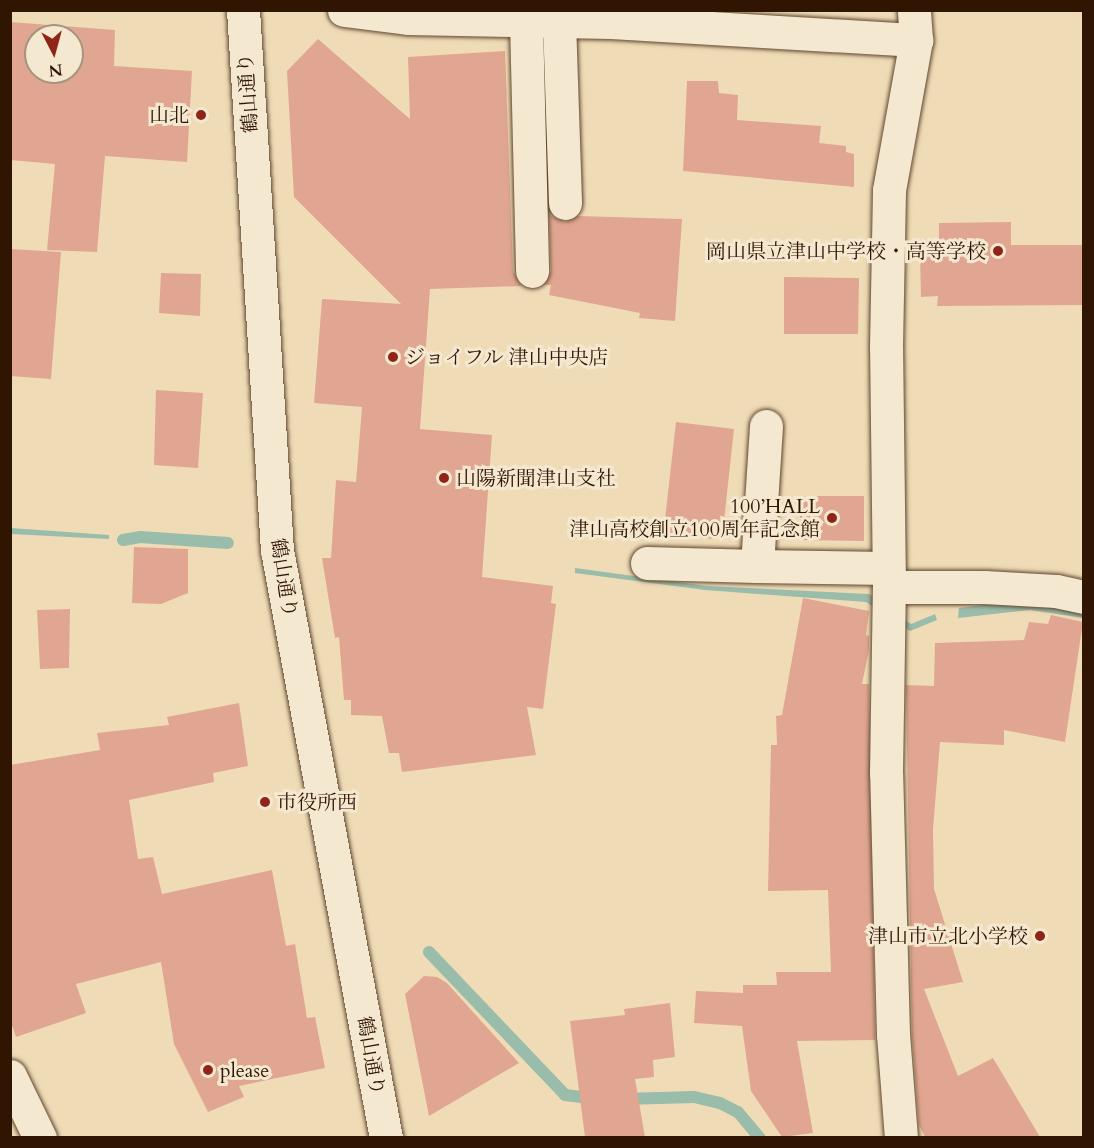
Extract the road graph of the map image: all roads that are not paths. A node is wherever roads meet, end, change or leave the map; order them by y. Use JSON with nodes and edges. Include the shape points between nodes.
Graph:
{"nodes":[{"id":1,"x":243,"y":10,"type":"edge"},
{"id":2,"x":344,"y":10,"type":"edge"},
{"id":3,"x":526,"y":21,"type":"junction"},
{"id":4,"x":559,"y":21,"type":"junction"},
{"id":5,"x":915,"y":25,"type":"edge"},
{"id":6,"x":565,"y":202,"type":"dead end"},
{"id":7,"x":532,"y":272,"type":"dead end"},
{"id":8,"x":766,"y":426,"type":"dead end"},
{"id":9,"x":647,"y":563,"type":"dead end"},
{"id":10,"x":757,"y":566,"type":"junction"},
{"id":11,"x":888,"y":578,"type":"junction"},
{"id":12,"x":1083,"y":597,"type":"edge"},
{"id":13,"x":10,"y":1076,"type":"edge"},
{"id":14,"x":40,"y":1137,"type":"edge"},
{"id":15,"x":386,"y":1137,"type":"edge"},
{"id":16,"x":901,"y":1137,"type":"edge"}],
"edges":[{"from":1,"to":15,"type":"street","name":"鶴山通り","via":[[278,550]]},
{"from":2,"to":3,"type":"street","via":[[408,18]]},
{"from":3,"to":4,"type":"street"},
{"from":3,"to":7,"type":"street"},
{"from":4,"to":5,"type":"street"},
{"from":4,"to":6,"type":"street"},
{"from":5,"to":11,"type":"street","via":[[889,190]]},
{"from":8,"to":10,"type":"street"},
{"from":9,"to":10,"type":"street"},
{"from":10,"to":11,"type":"street"},
{"from":11,"to":12,"type":"street","via":[[1056,591]]},
{"from":11,"to":16,"type":"street","via":[[886,773],[893,1035]]},
{"from":13,"to":14,"type":"street"}]}
